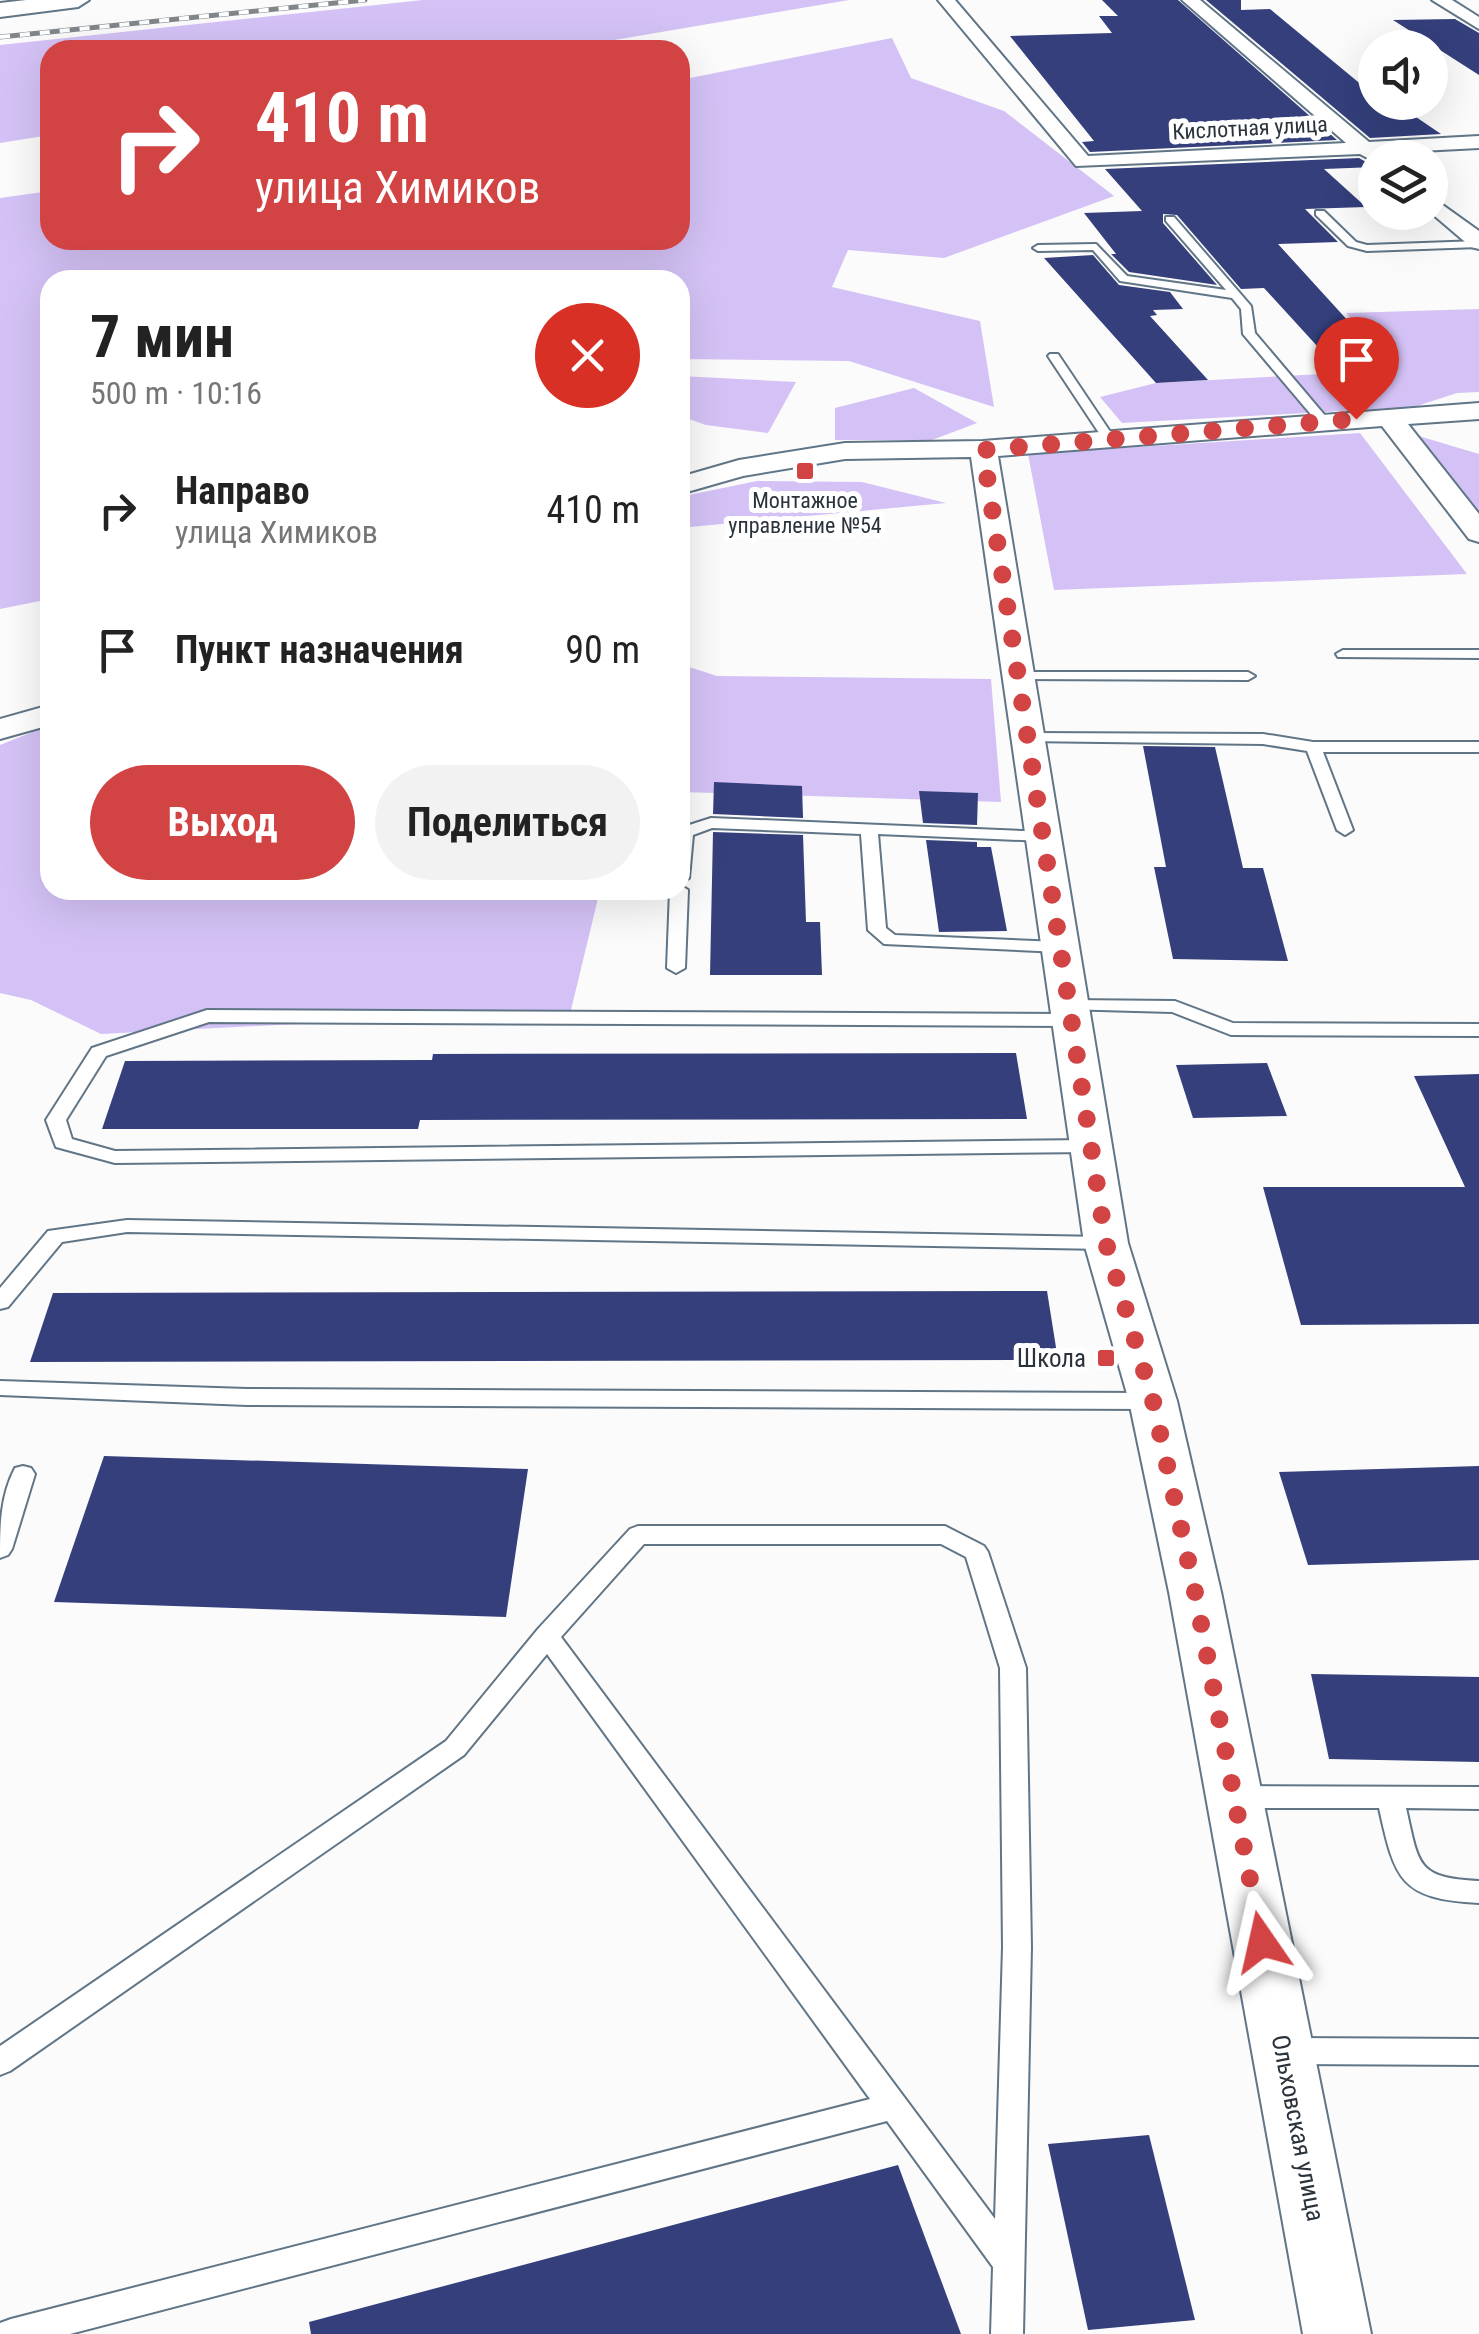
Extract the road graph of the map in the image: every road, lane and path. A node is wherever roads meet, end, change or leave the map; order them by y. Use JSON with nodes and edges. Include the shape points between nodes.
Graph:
{"nodes":[{"id":1,"x":78,"y":0,"type":"edge"},
{"id":2,"x":946,"y":0,"type":"edge"},
{"id":3,"x":1190,"y":0,"type":"edge"},
{"id":4,"x":1440,"y":0,"type":"edge"},
{"id":5,"x":34,"y":3,"type":"edge"},
{"id":6,"x":0,"y":10,"type":"edge"},
{"id":7,"x":1479,"y":24,"type":"edge"},
{"id":8,"x":1358,"y":142,"type":"edge"},
{"id":9,"x":1479,"y":142,"type":"edge"},
{"id":10,"x":1448,"y":145,"type":"edge"},
{"id":11,"x":1358,"y":152,"type":"edge"},
{"id":12,"x":1320,"y":212,"type":"dead end"},
{"id":13,"x":1448,"y":217,"type":"edge"},
{"id":14,"x":1170,"y":219,"type":"dead end"},
{"id":15,"x":1479,"y":243,"type":"edge"},
{"id":16,"x":1038,"y":248,"type":"dead end"},
{"id":17,"x":1236,"y":295,"type":"junction"},
{"id":18,"x":1054,"y":356,"type":"dead end"},
{"id":19,"x":1479,"y":411,"type":"edge"},
{"id":20,"x":1388,"y":416,"type":"junction"},
{"id":21,"x":1323,"y":422,"type":"junction"},
{"id":22,"x":1109,"y":439,"type":"junction"},
{"id":23,"x":983,"y":450,"type":"junction"},
{"id":24,"x":690,"y":483,"type":"edge"},
{"id":25,"x":1479,"y":533,"type":"edge"},
{"id":26,"x":1343,"y":654,"type":"dead end"},
{"id":27,"x":1479,"y":654,"type":"edge"},
{"id":28,"x":1018,"y":676,"type":"junction"},
{"id":29,"x":1248,"y":676,"type":"dead end"},
{"id":30,"x":40,"y":718,"type":"edge"},
{"id":31,"x":0,"y":729,"type":"edge"},
{"id":32,"x":1028,"y":738,"type":"junction"},
{"id":33,"x":1313,"y":747,"type":"junction"},
{"id":34,"x":1479,"y":747,"type":"edge"},
{"id":35,"x":690,"y":829,"type":"edge"},
{"id":36,"x":869,"y":829,"type":"junction"},
{"id":37,"x":1345,"y":830,"type":"dead end"},
{"id":38,"x":1043,"y":836,"type":"junction"},
{"id":39,"x":679,"y":900,"type":"edge"},
{"id":40,"x":1060,"y":948,"type":"junction"},
{"id":41,"x":676,"y":968,"type":"dead end"},
{"id":42,"x":1070,"y":1013,"type":"junction"},
{"id":43,"x":1479,"y":1030,"type":"edge"},
{"id":44,"x":1091,"y":1146,"type":"junction"},
{"id":45,"x":1106,"y":1243,"type":"junction"},
{"id":46,"x":0,"y":1302,"type":"edge"},
{"id":47,"x":0,"y":1388,"type":"edge"},
{"id":48,"x":1153,"y":1401,"type":"junction"},
{"id":49,"x":23,"y":1474,"type":"dead end"},
{"id":50,"x":0,"y":1548,"type":"edge"},
{"id":51,"x":546,"y":1636,"type":"junction"},
{"id":52,"x":1234,"y":1797,"type":"junction"},
{"id":53,"x":1390,"y":1798,"type":"junction"},
{"id":54,"x":1479,"y":1798,"type":"edge"},
{"id":55,"x":1479,"y":1892,"type":"edge"},
{"id":56,"x":1283,"y":2051,"type":"junction"},
{"id":57,"x":1479,"y":2052,"type":"edge"},
{"id":58,"x":0,"y":2062,"type":"edge"},
{"id":59,"x":893,"y":2106,"type":"junction"},
{"id":60,"x":1008,"y":2262,"type":"junction"},
{"id":61,"x":11,"y":2334,"type":"edge"},
{"id":62,"x":1007,"y":2334,"type":"edge"},
{"id":63,"x":1337,"y":2334,"type":"edge"}],
"edges":[{"from":1,"to":5,"type":"main road"},
{"from":2,"to":11,"type":"street","name":"Кислотная улица","via":[[1083,162]]},
{"from":3,"to":8,"type":"street"},
{"from":4,"to":7,"type":"street"},
{"from":5,"to":6,"type":"main road"},
{"from":9,"to":10,"type":"street","name":"Кислотная улица"},
{"from":12,"to":15,"type":"lane","via":[[1352,244],[1367,248]]},
{"from":13,"to":15,"type":"street"},
{"from":14,"to":17,"type":"lane"},
{"from":16,"to":17,"type":"lane","via":[[1096,247],[1124,279]]},
{"from":17,"to":21,"type":"lane","via":[[1247,308],[1249,334]]},
{"from":18,"to":22,"type":"lane"},
{"from":19,"to":20,"type":"street"},
{"from":20,"to":21,"type":"street"},
{"from":20,"to":25,"type":"street"},
{"from":21,"to":22,"type":"street"},
{"from":22,"to":23,"type":"street"},
{"from":23,"to":24,"type":"street","via":[[845,451]]},
{"from":23,"to":28,"type":"street","name":"Ольховская улица"},
{"from":26,"to":27,"type":"lane"},
{"from":28,"to":29,"type":"lane"},
{"from":28,"to":32,"type":"street","name":"Ольховская улица"},
{"from":30,"to":31,"type":"street"},
{"from":32,"to":33,"type":"lane","via":[[1264,738]]},
{"from":32,"to":38,"type":"street","name":"Ольховская улица"},
{"from":33,"to":34,"type":"lane"},
{"from":33,"to":37,"type":"lane"},
{"from":35,"to":36,"type":"lane"},
{"from":36,"to":38,"type":"lane"},
{"from":36,"to":40,"type":"lane","via":[[881,936]]},
{"from":38,"to":40,"type":"street","name":"Ольховская улица"},
{"from":39,"to":41,"type":"lane"},
{"from":40,"to":42,"type":"street","name":"Ольховская улица"},
{"from":42,"to":43,"type":"lane","via":[[1174,1007],[1231,1029]]},
{"from":42,"to":44,"type":"street","name":"Ольховская улица"},
{"from":42,"to":44,"type":"lane","via":[[207,1016],[100,1052],[56,1120],[63,1143],[115,1157]]},
{"from":44,"to":45,"type":"street","name":"Ольховская улица"},
{"from":45,"to":46,"type":"lane","via":[[127,1226],[55,1236]]},
{"from":45,"to":48,"type":"street","name":"Ольховская улица"},
{"from":47,"to":48,"type":"lane","via":[[267,1397]]},
{"from":48,"to":52,"type":"street","name":"Ольховская улица"},
{"from":49,"to":50,"type":"lane"},
{"from":51,"to":58,"type":"lane","via":[[456,1748]]},
{"from":51,"to":59,"type":"lane"},
{"from":51,"to":60,"type":"lane","via":[[638,1535],[945,1535],[976,1552],[1012,1668],[1017,1947]]},
{"from":52,"to":53,"type":"lane"},
{"from":52,"to":56,"type":"street","name":"Ольховская улица"},
{"from":53,"to":54,"type":"lane"},
{"from":53,"to":55,"type":"lane","via":[[1415,1878],[1430,1888]]},
{"from":56,"to":57,"type":"lane"},
{"from":56,"to":63,"type":"street","name":"Ольховская улица"},
{"from":59,"to":60,"type":"lane"},
{"from":59,"to":61,"type":"lane"},
{"from":60,"to":62,"type":"lane"}]}
